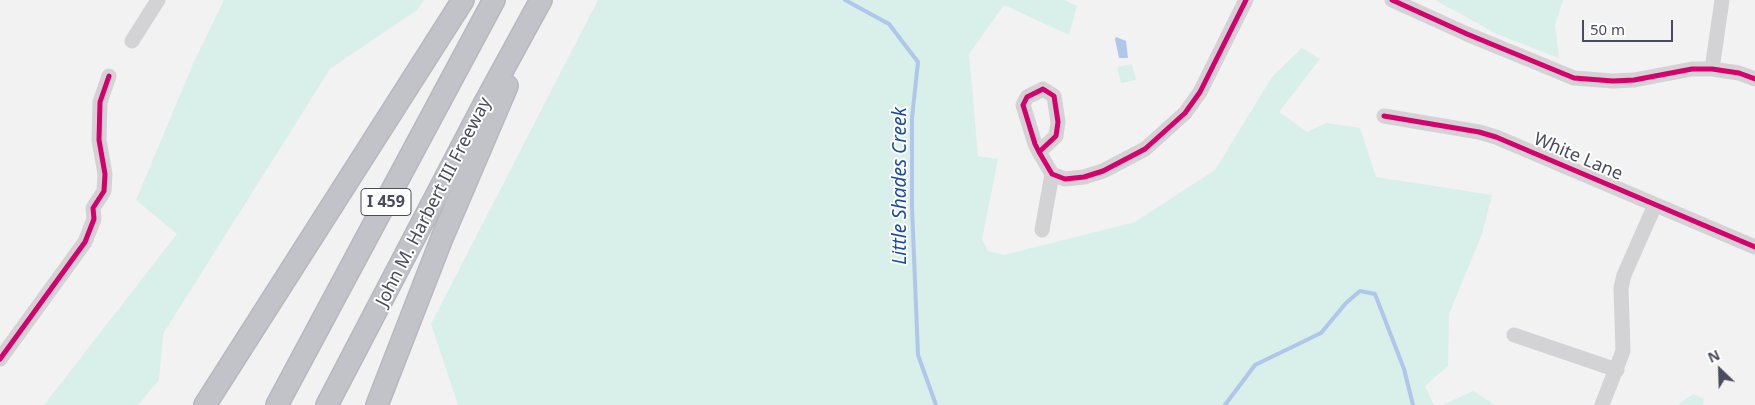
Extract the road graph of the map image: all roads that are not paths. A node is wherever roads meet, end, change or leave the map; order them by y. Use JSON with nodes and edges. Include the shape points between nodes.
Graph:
{"nodes":[{"id":1,"x":158,"y":0,"type":"edge"},
{"id":2,"x":463,"y":0,"type":"edge"},
{"id":3,"x":494,"y":0,"type":"edge"},
{"id":4,"x":543,"y":0,"type":"edge"},
{"id":5,"x":1246,"y":0,"type":"edge"},
{"id":6,"x":1392,"y":0,"type":"edge"},
{"id":7,"x":1722,"y":0,"type":"edge"},
{"id":8,"x":132,"y":41,"type":"dead end"},
{"id":9,"x":1712,"y":69,"type":"junction"},
{"id":10,"x":109,"y":76,"type":"dead end"},
{"id":11,"x":1755,"y":79,"type":"edge"},
{"id":12,"x":1384,"y":116,"type":"dead end"},
{"id":13,"x":1039,"y":152,"type":"dead end"},
{"id":14,"x":1052,"y":174,"type":"junction"},
{"id":15,"x":1655,"y":205,"type":"junction"},
{"id":16,"x":1042,"y":230,"type":"dead end"},
{"id":17,"x":1755,"y":247,"type":"edge"},
{"id":18,"x":304,"y":251,"type":"junction"},
{"id":19,"x":1514,"y":335,"type":"dead end"},
{"id":20,"x":0,"y":359,"type":"edge"},
{"id":21,"x":1617,"y":370,"type":"junction"},
{"id":22,"x":191,"y":405,"type":"edge"},
{"id":23,"x":204,"y":405,"type":"edge"},
{"id":24,"x":277,"y":405,"type":"edge"},
{"id":25,"x":328,"y":405,"type":"edge"},
{"id":26,"x":376,"y":405,"type":"edge"},
{"id":27,"x":1602,"y":405,"type":"edge"}],
"edges":[{"from":1,"to":8,"type":"street"},
{"from":2,"to":18,"type":"highway"},
{"from":3,"to":24,"type":"highway","number":"I 459"},
{"from":4,"to":25,"type":"highway","name":"John M. Harbert III Freeway","number":"I 459","via":[[482,108]]},
{"from":4,"to":26,"type":"highway","via":[[442,238]]},
{"from":5,"to":14,"type":"street","via":[[1200,92],[1169,130],[1145,149],[1103,171],[1065,179]]},
{"from":6,"to":9,"type":"street","via":[[1574,78],[1634,80],[1692,69]]},
{"from":7,"to":9,"type":"street"},
{"from":9,"to":11,"type":"street"},
{"from":10,"to":20,"type":"street","via":[[98,120],[104,191],[93,208],[94,219],[86,242]]},
{"from":12,"to":15,"type":"street","name":"White Lane","via":[[1496,137]]},
{"from":13,"to":14,"type":"street"},
{"from":14,"to":16,"type":"street"},
{"from":15,"to":17,"type":"street","name":"White Lane"},
{"from":15,"to":21,"type":"street","via":[[1621,288],[1624,333],[1623,352]]},
{"from":18,"to":22,"type":"highway"},
{"from":18,"to":23,"type":"highway"},
{"from":19,"to":21,"type":"street"},
{"from":21,"to":27,"type":"street"}]}
